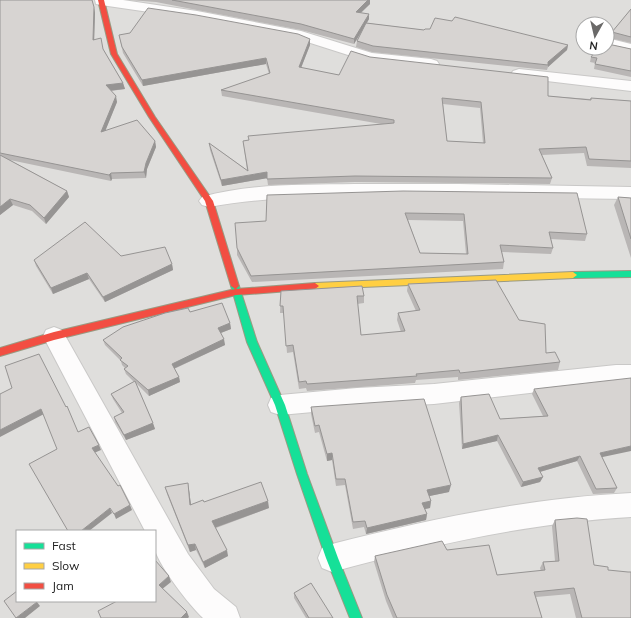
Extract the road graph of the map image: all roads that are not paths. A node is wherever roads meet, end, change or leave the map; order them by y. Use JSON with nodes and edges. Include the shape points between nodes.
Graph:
{"nodes":[{"id":1,"x":101,"y":1,"type":"edge"},
{"id":2,"x":615,"y":45,"type":"edge"},
{"id":3,"x":631,"y":49,"type":"edge"},
{"id":4,"x":449,"y":66,"type":"edge"},
{"id":5,"x":504,"y":72,"type":"edge"},
{"id":6,"x":631,"y":86,"type":"edge"},
{"id":7,"x":631,"y":193,"type":"edge"},
{"id":8,"x":210,"y":201,"type":"junction"},
{"id":9,"x":631,"y":274,"type":"edge"},
{"id":10,"x":236,"y":292,"type":"junction"},
{"id":11,"x":54,"y":336,"type":"junction"},
{"id":12,"x":0,"y":352,"type":"edge"},
{"id":13,"x":631,"y":374,"type":"edge"},
{"id":14,"x":280,"y":405,"type":"junction"},
{"id":15,"x":631,"y":505,"type":"edge"},
{"id":16,"x":332,"y":558,"type":"junction"},
{"id":17,"x":225,"y":618,"type":"edge"},
{"id":18,"x":356,"y":618,"type":"edge"}],
"edges":[{"from":1,"to":4,"type":"street","via":[[197,15],[301,35],[370,57]]},
{"from":1,"to":8,"type":"street","via":[[114,54],[152,117]]},
{"from":2,"to":3,"type":"street"},
{"from":5,"to":6,"type":"street"},
{"from":7,"to":8,"type":"street","via":[[328,190],[226,197]]},
{"from":8,"to":10,"type":"street"},
{"from":9,"to":10,"type":"street"},
{"from":10,"to":11,"type":"street"},
{"from":10,"to":14,"type":"street","via":[[252,342]]},
{"from":11,"to":12,"type":"street"},
{"from":11,"to":17,"type":"street","via":[[178,564],[204,599]]},
{"from":13,"to":14,"type":"street","via":[[434,394]]},
{"from":14,"to":16,"type":"street"},
{"from":15,"to":16,"type":"street","via":[[599,506],[508,517],[430,533]]},
{"from":16,"to":18,"type":"street"}]}
